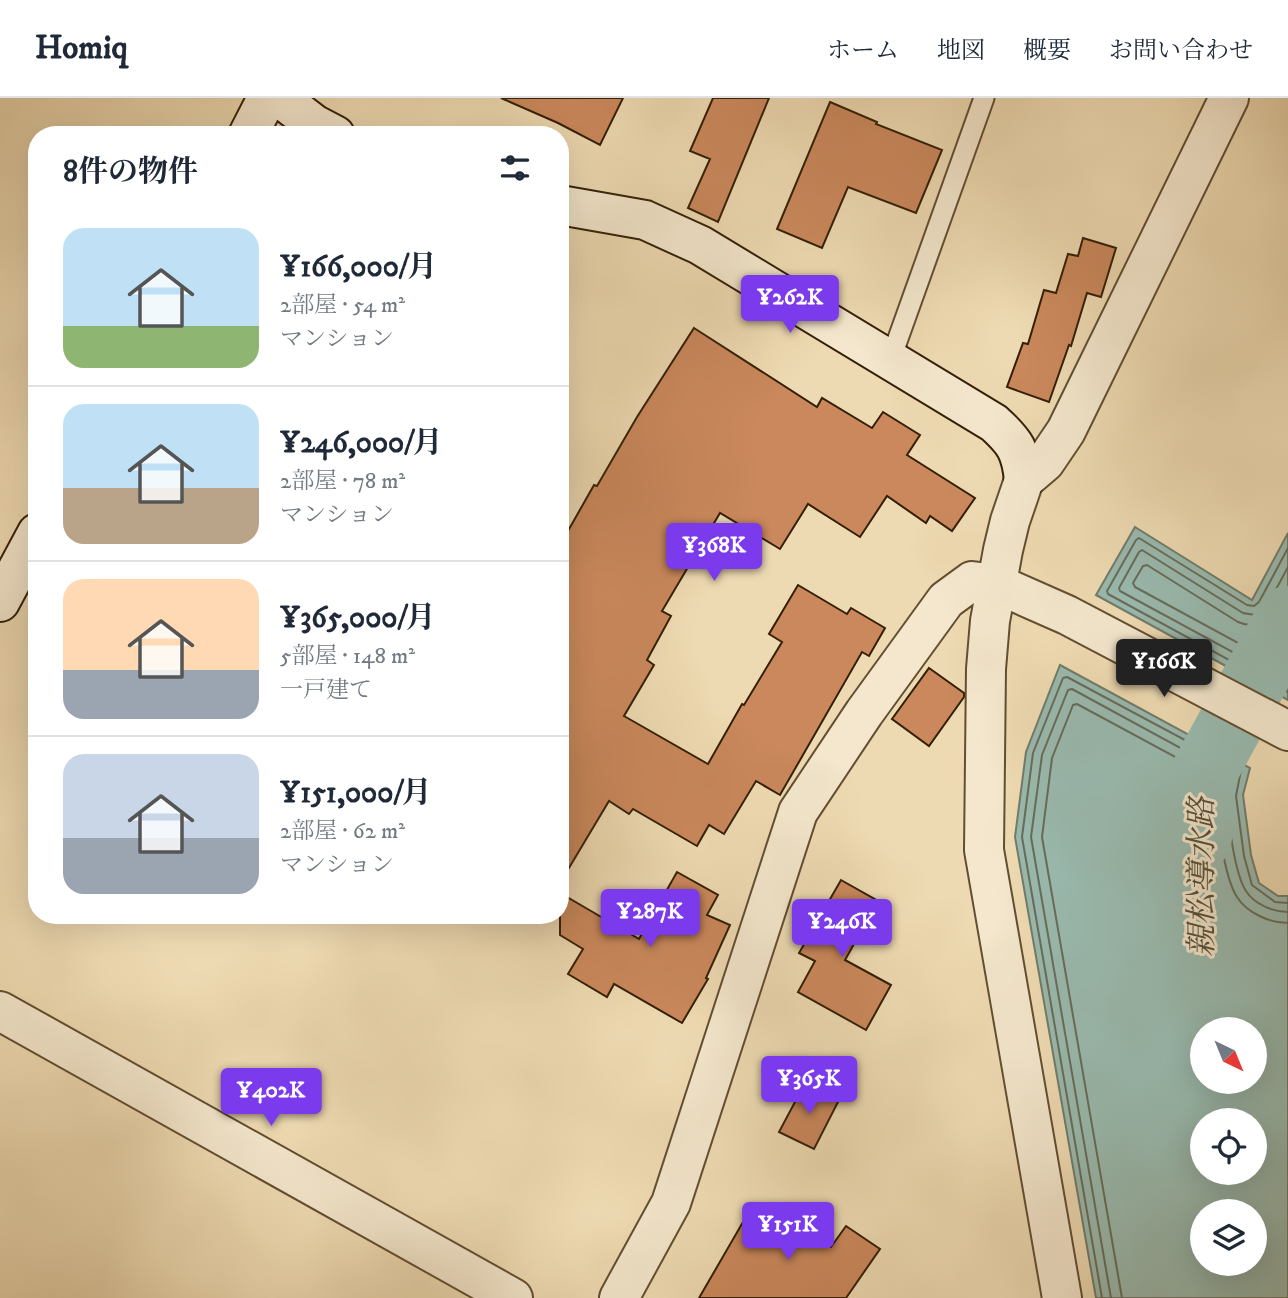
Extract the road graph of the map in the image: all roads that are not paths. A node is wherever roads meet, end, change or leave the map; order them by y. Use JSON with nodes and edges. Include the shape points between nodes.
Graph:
{"nodes":[{"id":1,"x":267,"y":98,"type":"edge"},
{"id":2,"x":281,"y":98,"type":"edge"},
{"id":3,"x":984,"y":98,"type":"edge"},
{"id":4,"x":1229,"y":98,"type":"edge"},
{"id":5,"x":253,"y":126,"type":"edge"},
{"id":6,"x":318,"y":126,"type":"edge"},
{"id":7,"x":569,"y":207,"type":"edge"},
{"id":8,"x":890,"y":361,"type":"junction"},
{"id":9,"x":1024,"y":480,"type":"junction"},
{"id":10,"x":28,"y":550,"type":"edge"},
{"id":11,"x":997,"y":584,"type":"junction"},
{"id":12,"x":0,"y":602,"type":"edge"},
{"id":13,"x":1288,"y":731,"type":"edge"},
{"id":14,"x":0,"y":1011,"type":"edge"},
{"id":15,"x":513,"y":1298,"type":"edge"},
{"id":16,"x":619,"y":1298,"type":"edge"},
{"id":17,"x":1062,"y":1298,"type":"edge"}],
"edges":[{"from":1,"to":5,"type":"street"},
{"from":2,"to":6,"type":"street"},
{"from":3,"to":8,"type":"lane"},
{"from":4,"to":9,"type":"street","via":[[1066,430],[1045,462]]},
{"from":7,"to":8,"type":"street","via":[[645,220],[700,245]]},
{"from":8,"to":9,"type":"street","via":[[994,423],[1012,439],[1022,458]]},
{"from":9,"to":11,"type":"street"},
{"from":10,"to":12,"type":"street"},
{"from":11,"to":13,"type":"street","via":[[1067,615]]},
{"from":11,"to":16,"type":"street","via":[[972,581],[946,600],[798,812],[671,1203]]},
{"from":11,"to":17,"type":"street","via":[[986,669],[984,850]]},
{"from":14,"to":15,"type":"street"}]}
